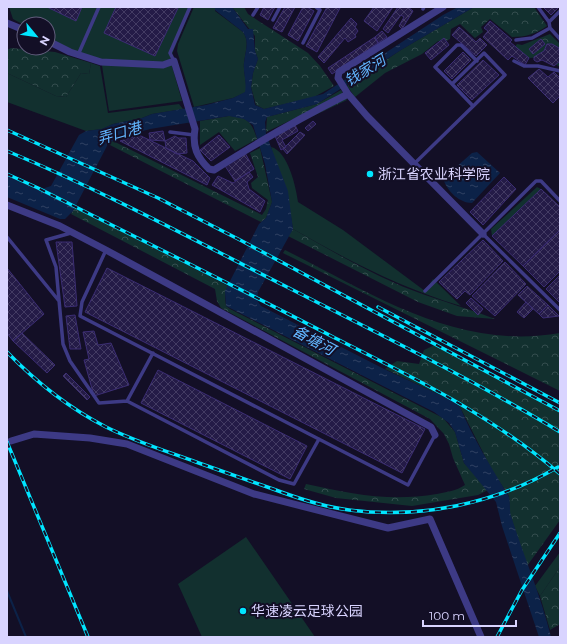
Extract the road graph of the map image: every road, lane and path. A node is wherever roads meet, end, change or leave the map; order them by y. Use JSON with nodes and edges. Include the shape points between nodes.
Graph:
{"nodes":[{"id":1,"x":100,"y":7,"type":"edge"},
{"id":2,"x":190,"y":7,"type":"edge"},
{"id":3,"x":258,"y":7,"type":"edge"},
{"id":4,"x":280,"y":7,"type":"edge"},
{"id":5,"x":317,"y":7,"type":"edge"},
{"id":6,"x":443,"y":7,"type":"edge"},
{"id":7,"x":538,"y":7,"type":"edge"},
{"id":8,"x":560,"y":11,"type":"edge"},
{"id":9,"x":253,"y":15,"type":"dead end"},
{"id":10,"x":7,"y":19,"type":"edge"},
{"id":11,"x":273,"y":20,"type":"dead end"},
{"id":12,"x":549,"y":22,"type":"junction"},
{"id":13,"x":10,"y":24,"type":"edge"},
{"id":14,"x":550,"y":28,"type":"junction"},
{"id":15,"x":560,"y":39,"type":"edge"},
{"id":16,"x":516,"y":40,"type":"dead end"},
{"id":17,"x":303,"y":42,"type":"dead end"},
{"id":18,"x":56,"y":45,"type":"edge"},
{"id":19,"x":78,"y":55,"type":"junction"},
{"id":20,"x":174,"y":61,"type":"junction"},
{"id":21,"x":476,"y":61,"type":"junction"},
{"id":22,"x":514,"y":61,"type":"dead end"},
{"id":23,"x":560,"y":71,"type":"edge"},
{"id":24,"x":452,"y":84,"type":"junction"},
{"id":25,"x":348,"y":94,"type":"junction"},
{"id":26,"x":473,"y":106,"type":"junction"},
{"id":27,"x":170,"y":132,"type":"dead end"},
{"id":28,"x":194,"y":132,"type":"junction"},
{"id":29,"x":414,"y":164,"type":"junction"},
{"id":30,"x":560,"y":201,"type":"edge"},
{"id":31,"x":7,"y":205,"type":"edge"},
{"id":32,"x":72,"y":233,"type":"junction"},
{"id":33,"x":483,"y":234,"type":"junction"},
{"id":34,"x":7,"y":237,"type":"edge"},
{"id":35,"x":106,"y":250,"type":"junction"},
{"id":36,"x":425,"y":291,"type":"dead end"},
{"id":37,"x":60,"y":302,"type":"junction"},
{"id":38,"x":560,"y":310,"type":"edge"},
{"id":39,"x":153,"y":353,"type":"junction"},
{"id":40,"x":127,"y":401,"type":"junction"},
{"id":41,"x":435,"y":435,"type":"joint"},
{"id":42,"x":319,"y":438,"type":"junction"},
{"id":43,"x":11,"y":441,"type":"dead end"},
{"id":44,"x":481,"y":637,"type":"edge"}],
"edges":[{"from":1,"to":19,"type":"lane"},
{"from":2,"to":20,"type":"lane","via":[[170,53]]},
{"from":3,"to":9,"type":"lane"},
{"from":4,"to":11,"type":"lane"},
{"from":5,"to":17,"type":"lane","via":[[320,10]]},
{"from":6,"to":25,"type":"street","via":[[339,72],[338,78]]},
{"from":7,"to":12,"type":"lane"},
{"from":8,"to":12,"type":"lane"},
{"from":10,"to":13,"type":"street"},
{"from":12,"to":14,"type":"lane"},
{"from":14,"to":15,"type":"lane"},
{"from":14,"to":16,"type":"lane","via":[[532,38]]},
{"from":18,"to":19,"type":"street"},
{"from":19,"to":20,"type":"street","via":[[101,62],[163,65]]},
{"from":20,"to":28,"type":"street"},
{"from":21,"to":24,"type":"lane"},
{"from":21,"to":24,"type":"lane","via":[[461,45],[457,45],[435,67]]},
{"from":21,"to":26,"type":"lane","via":[[484,53],[505,75]]},
{"from":22,"to":23,"type":"lane","via":[[524,66]]},
{"from":24,"to":26,"type":"lane"},
{"from":25,"to":28,"type":"street","via":[[272,134],[214,170],[209,169],[197,156]]},
{"from":25,"to":29,"type":"street"},
{"from":26,"to":29,"type":"lane"},
{"from":27,"to":28,"type":"lane"},
{"from":29,"to":33,"type":"street"},
{"from":30,"to":33,"type":"lane","via":[[541,181],[536,181]]},
{"from":31,"to":32,"type":"street"},
{"from":32,"to":35,"type":"street"},
{"from":32,"to":37,"type":"lane","via":[[46,240],[56,267]]},
{"from":33,"to":36,"type":"lane"},
{"from":33,"to":38,"type":"lane"},
{"from":34,"to":37,"type":"lane"},
{"from":35,"to":39,"type":"lane","via":[[82,302],[80,316]]},
{"from":35,"to":41,"type":"street","via":[[431,427]]},
{"from":37,"to":40,"type":"lane","via":[[63,344],[70,361],[99,403]]},
{"from":39,"to":40,"type":"lane"},
{"from":39,"to":42,"type":"lane"},
{"from":40,"to":42,"type":"lane","via":[[279,480],[294,484]]},
{"from":41,"to":42,"type":"lane","via":[[408,485]]},
{"from":43,"to":44,"type":"street","via":[[34,434],[90,438],[127,444],[254,494],[291,504],[388,528],[430,519]]}]}
